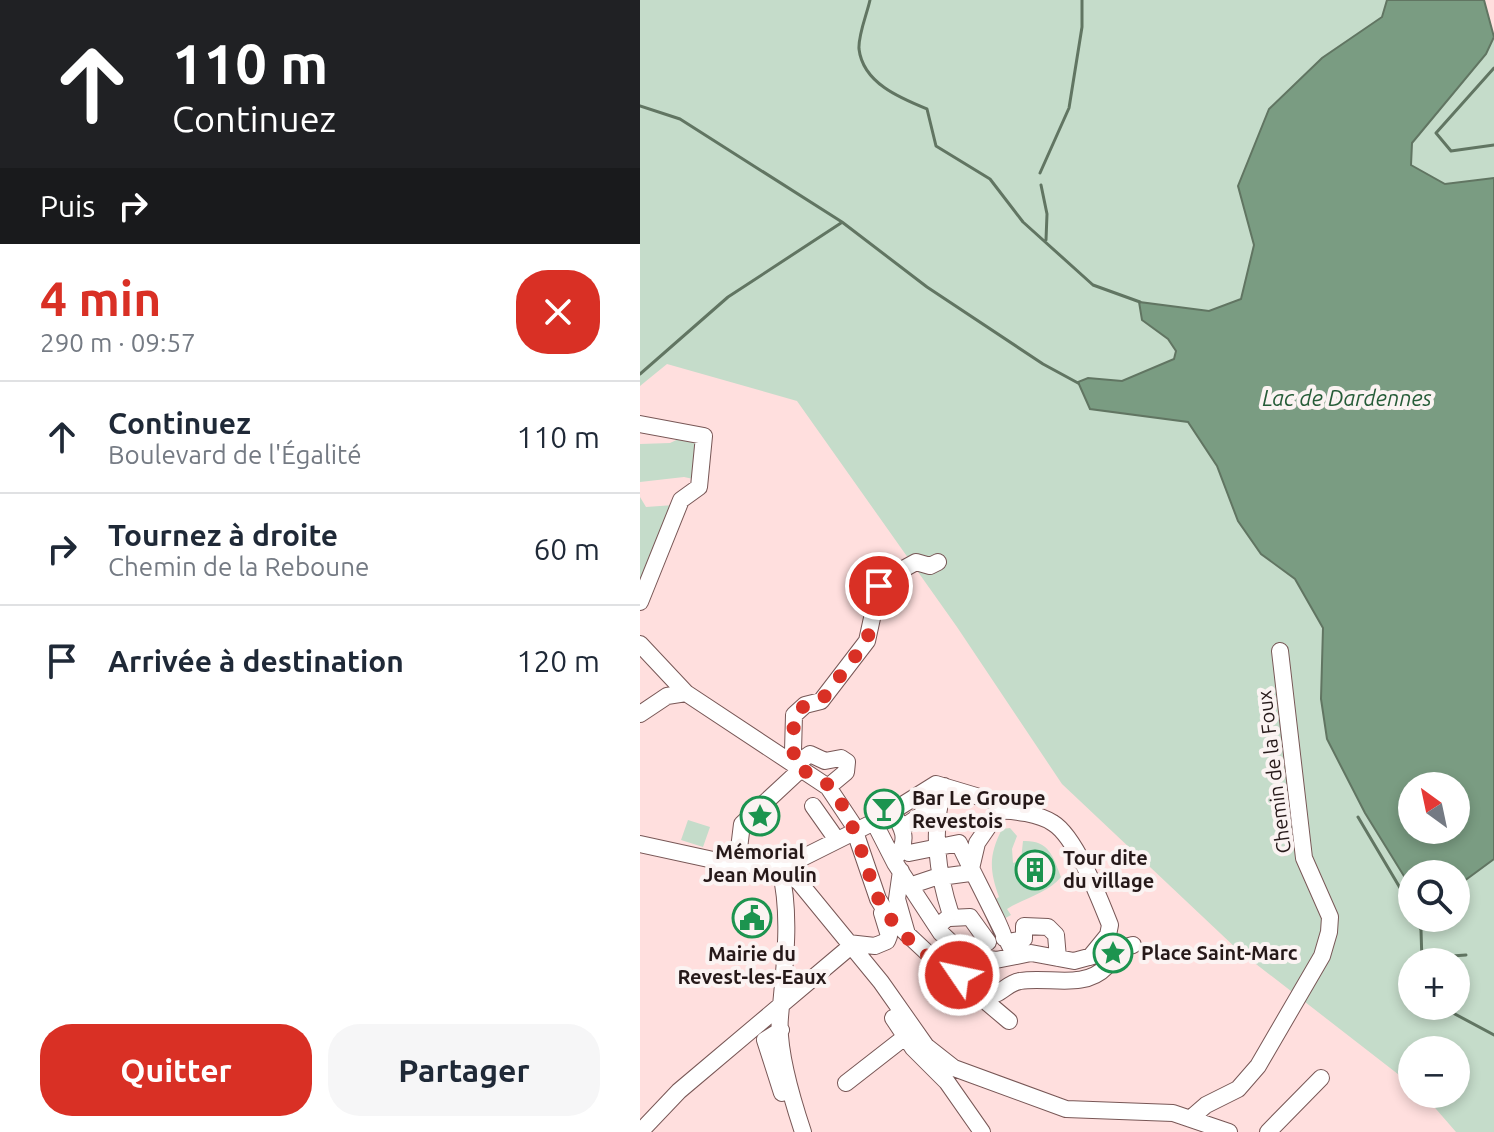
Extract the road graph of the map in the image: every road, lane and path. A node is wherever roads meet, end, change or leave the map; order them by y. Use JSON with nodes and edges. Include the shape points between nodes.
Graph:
{"nodes":[{"id":1,"x":640,"y":424,"type":"edge"},
{"id":2,"x":938,"y":562,"type":"dead end"},
{"id":3,"x":640,"y":602,"type":"edge"},
{"id":4,"x":640,"y":644,"type":"edge"},
{"id":5,"x":1280,"y":651,"type":"dead end"},
{"id":6,"x":686,"y":693,"type":"junction"},
{"id":7,"x":640,"y":714,"type":"edge"},
{"id":8,"x":797,"y":768,"type":"junction"},
{"id":9,"x":940,"y":785,"type":"junction"},
{"id":10,"x":828,"y":787,"type":"junction"},
{"id":11,"x":813,"y":806,"type":"dead end"},
{"id":12,"x":937,"y":809,"type":"junction"},
{"id":13,"x":892,"y":811,"type":"junction"},
{"id":14,"x":1030,"y":816,"type":"junction"},
{"id":15,"x":874,"y":822,"type":"junction"},
{"id":16,"x":902,"y":828,"type":"junction"},
{"id":17,"x":855,"y":831,"type":"junction"},
{"id":18,"x":837,"y":840,"type":"junction"},
{"id":19,"x":640,"y":844,"type":"edge"},
{"id":20,"x":936,"y":848,"type":"junction"},
{"id":21,"x":899,"y":861,"type":"junction"},
{"id":22,"x":737,"y":865,"type":"junction"},
{"id":23,"x":788,"y":865,"type":"junction"},
{"id":24,"x":970,"y":873,"type":"junction"},
{"id":25,"x":940,"y":877,"type":"junction"},
{"id":26,"x":912,"y":885,"type":"junction"},
{"id":27,"x":883,"y":908,"type":"junction"},
{"id":28,"x":944,"y":922,"type":"junction"},
{"id":29,"x":907,"y":936,"type":"junction"},
{"id":30,"x":1004,"y":944,"type":"junction"},
{"id":31,"x":850,"y":945,"type":"junction"},
{"id":32,"x":1133,"y":945,"type":"dead end"},
{"id":33,"x":969,"y":955,"type":"junction"},
{"id":34,"x":1098,"y":955,"type":"junction"},
{"id":35,"x":1058,"y":958,"type":"junction"},
{"id":36,"x":957,"y":974,"type":"junction"},
{"id":37,"x":881,"y":982,"type":"junction"},
{"id":38,"x":783,"y":1002,"type":"junction"},
{"id":39,"x":1009,"y":1021,"type":"dead end"},
{"id":40,"x":781,"y":1030,"type":"junction"},
{"id":41,"x":905,"y":1037,"type":"junction"},
{"id":42,"x":1321,"y":1078,"type":"dead end"},
{"id":43,"x":846,"y":1083,"type":"dead end"},
{"id":44,"x":782,"y":1093,"type":"dead end"},
{"id":45,"x":1191,"y":1118,"type":"junction"},
{"id":46,"x":640,"y":1132,"type":"edge"},
{"id":47,"x":803,"y":1132,"type":"edge"},
{"id":48,"x":982,"y":1132,"type":"edge"},
{"id":49,"x":1229,"y":1132,"type":"edge"},
{"id":50,"x":1268,"y":1132,"type":"edge"}],
"edges":[{"from":1,"to":3,"type":"street","via":[[704,436],[699,487],[681,500]]},
{"from":2,"to":8,"type":"street","via":[[904,566],[879,586],[867,641],[821,701],[794,715]]},
{"from":4,"to":6,"type":"street"},
{"from":5,"to":45,"type":"street","name":"Chemin de la Foux","via":[[1304,858],[1330,917],[1329,932],[1310,978],[1258,1066],[1238,1089]]},
{"from":6,"to":7,"type":"street","via":[[667,696]]},
{"from":6,"to":8,"type":"street"},
{"from":8,"to":10,"type":"street"},
{"from":8,"to":10,"type":"street","via":[[810,754],[825,761],[841,758],[847,762],[846,772]]},
{"from":8,"to":22,"type":"street","via":[[742,824]]},
{"from":9,"to":12,"type":"street"},
{"from":9,"to":13,"type":"street"},
{"from":9,"to":14,"type":"street"},
{"from":10,"to":17,"type":"street"},
{"from":11,"to":18,"type":"street"},
{"from":12,"to":16,"type":"street"},
{"from":12,"to":20,"type":"street"},
{"from":13,"to":15,"type":"street"},
{"from":13,"to":16,"type":"street"},
{"from":14,"to":24,"type":"street","via":[[999,811],[977,843]]},
{"from":14,"to":34,"type":"street","via":[[1053,822],[1063,832],[1106,917],[1110,932]]},
{"from":15,"to":17,"type":"street"},
{"from":15,"to":21,"type":"street"},
{"from":16,"to":21,"type":"street"},
{"from":17,"to":18,"type":"street"},
{"from":17,"to":27,"type":"street"},
{"from":18,"to":23,"type":"street"},
{"from":19,"to":22,"type":"street"},
{"from":20,"to":21,"type":"street","via":[[909,853]]},
{"from":20,"to":24,"type":"street","via":[[959,843]]},
{"from":20,"to":25,"type":"street"},
{"from":21,"to":26,"type":"street"},
{"from":21,"to":29,"type":"street","via":[[897,899]]},
{"from":22,"to":23,"type":"street"},
{"from":23,"to":31,"type":"street"},
{"from":23,"to":38,"type":"street"},
{"from":24,"to":25,"type":"street"},
{"from":24,"to":30,"type":"street","via":[[1005,931]]},
{"from":25,"to":26,"type":"street"},
{"from":25,"to":28,"type":"street"},
{"from":26,"to":28,"type":"street"},
{"from":27,"to":29,"type":"street"},
{"from":27,"to":31,"type":"street","via":[[887,941]]},
{"from":28,"to":30,"type":"street","via":[[970,917]]},
{"from":28,"to":33,"type":"street"},
{"from":29,"to":36,"type":"street"},
{"from":30,"to":33,"type":"street"},
{"from":30,"to":33,"type":"street","via":[[996,960]]},
{"from":30,"to":35,"type":"street"},
{"from":30,"to":35,"type":"street","via":[[1024,939],[1024,926],[1050,929]]},
{"from":31,"to":37,"type":"street"},
{"from":31,"to":38,"type":"street"},
{"from":32,"to":34,"type":"street"},
{"from":33,"to":36,"type":"street"},
{"from":34,"to":35,"type":"street","via":[[1074,961]]},
{"from":34,"to":36,"type":"street","via":[[1108,963],[1096,975],[1019,981],[991,997]]},
{"from":36,"to":39,"type":"street"},
{"from":37,"to":41,"type":"street","via":[[881,1001]]},
{"from":37,"to":45,"type":"street","via":[[926,1046],[970,1076],[1066,1109]]},
{"from":38,"to":40,"type":"street"},
{"from":38,"to":46,"type":"street","via":[[679,1091]]},
{"from":40,"to":44,"type":"street","via":[[765,1040]]},
{"from":40,"to":47,"type":"street"},
{"from":41,"to":43,"type":"street"},
{"from":41,"to":48,"type":"street","via":[[947,1082]]},
{"from":42,"to":50,"type":"street"},
{"from":45,"to":49,"type":"street"}]}
